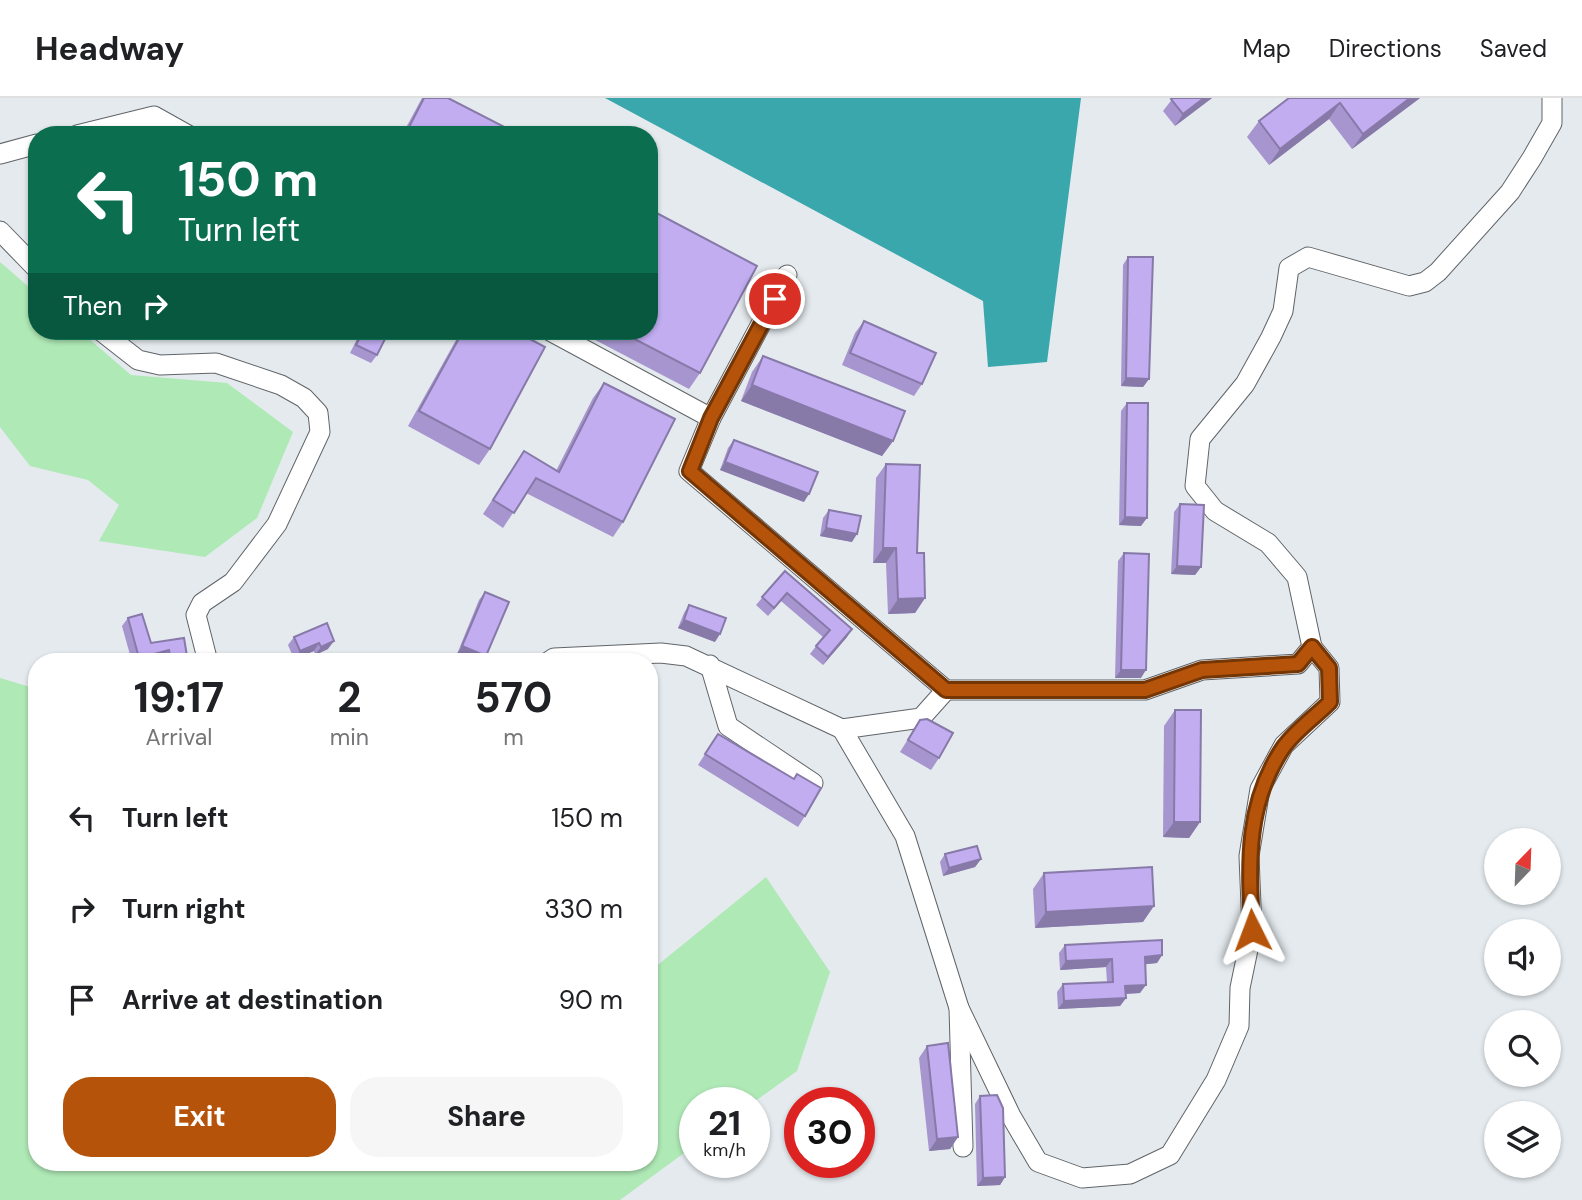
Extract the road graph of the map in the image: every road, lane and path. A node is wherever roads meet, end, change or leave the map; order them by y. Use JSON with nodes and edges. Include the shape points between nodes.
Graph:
{"nodes":[{"id":1,"x":1552,"y":98,"type":"edge"},
{"id":2,"x":113,"y":126,"type":"edge"},
{"id":3,"x":172,"y":126,"type":"edge"},
{"id":4,"x":28,"y":146,"type":"edge"},
{"id":5,"x":8,"y":152,"type":"edge"},
{"id":6,"x":0,"y":231,"type":"edge"},
{"id":7,"x":28,"y":260,"type":"edge"},
{"id":8,"x":787,"y":275,"type":"dead end"},
{"id":9,"x":113,"y":340,"type":"edge"},
{"id":10,"x":567,"y":340,"type":"edge"},
{"id":11,"x":711,"y":418,"type":"junction"},
{"id":12,"x":1312,"y":647,"type":"junction"},
{"id":13,"x":206,"y":653,"type":"edge"},
{"id":14,"x":658,"y":653,"type":"edge"},
{"id":15,"x":710,"y":665,"type":"junction"},
{"id":16,"x":946,"y":690,"type":"junction"},
{"id":17,"x":842,"y":729,"type":"junction"},
{"id":18,"x":813,"y":783,"type":"edge"},
{"id":19,"x":959,"y":1008,"type":"junction"},
{"id":20,"x":963,"y":1147,"type":"dead end"}],
"edges":[{"from":1,"to":12,"type":"street","via":[[1552,123],[1510,192],[1425,282],[1409,286],[1308,257],[1289,268],[1283,311],[1271,337],[1245,384],[1200,439],[1195,486],[1215,511],[1268,544],[1297,577]]},
{"from":2,"to":3,"type":"street","via":[[154,116]]},
{"from":4,"to":5,"type":"street"},
{"from":6,"to":7,"type":"street"},
{"from":8,"to":11,"type":"street"},
{"from":9,"to":13,"type":"street","via":[[138,359],[160,365],[216,363],[281,385],[304,398],[318,413],[320,432],[277,524],[233,582],[202,603],[196,615]]},
{"from":10,"to":11,"type":"street"},
{"from":11,"to":16,"type":"street","via":[[690,471]]},
{"from":12,"to":16,"type":"street","via":[[1298,664],[1202,670],[1145,690]]},
{"from":12,"to":19,"type":"street","via":[[1329,668],[1330,702],[1284,746],[1260,789],[1249,856],[1252,930],[1240,988],[1239,1026],[1216,1080],[1170,1155],[1130,1174],[1082,1178],[1038,1162]]},
{"from":14,"to":15,"type":"street"},
{"from":15,"to":17,"type":"street"},
{"from":15,"to":18,"type":"street","via":[[728,726]]},
{"from":16,"to":17,"type":"street","via":[[921,718]]},
{"from":17,"to":19,"type":"street","via":[[905,836]]},
{"from":19,"to":20,"type":"street"}]}
